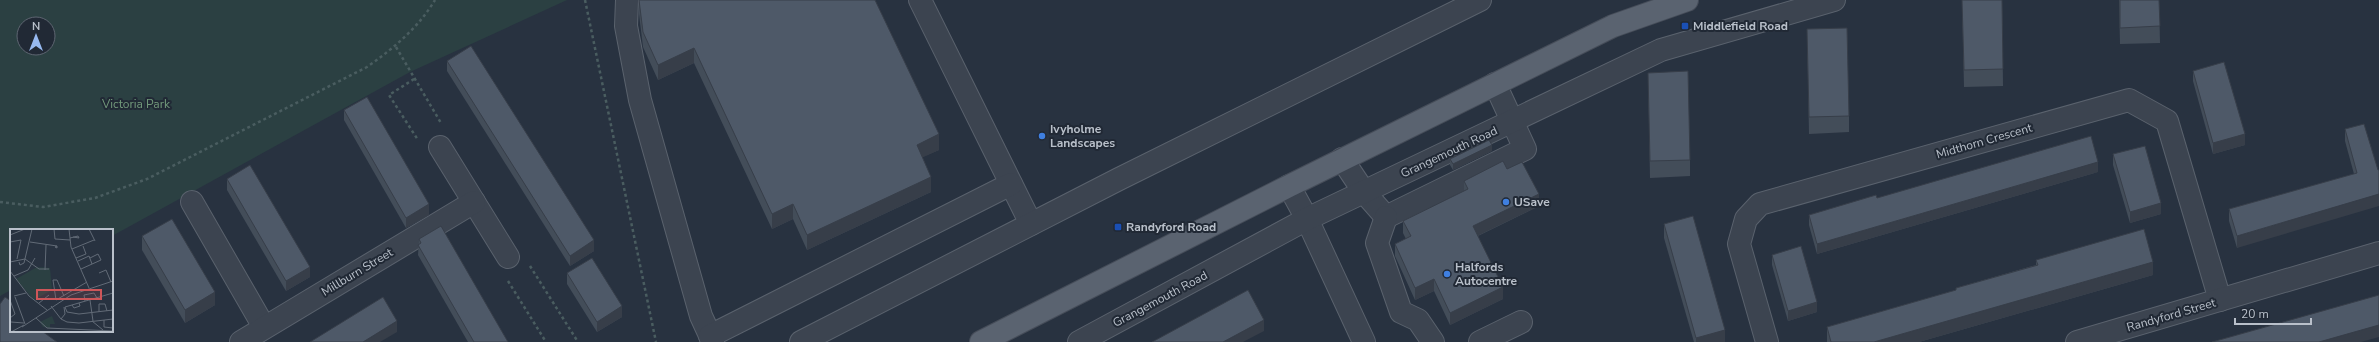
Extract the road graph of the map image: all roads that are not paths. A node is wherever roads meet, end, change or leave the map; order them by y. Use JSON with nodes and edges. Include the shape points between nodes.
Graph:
{"nodes":[{"id":1,"x":627,"y":0,"type":"edge"},
{"id":2,"x":920,"y":0,"type":"edge"},
{"id":3,"x":1480,"y":0,"type":"edge"},
{"id":4,"x":1687,"y":0,"type":"edge"},
{"id":5,"x":1834,"y":0,"type":"edge"},
{"id":6,"x":1495,"y":84,"type":"junction"},
{"id":7,"x":1513,"y":121,"type":"junction"},
{"id":8,"x":431,"y":147,"type":"road end"},
{"id":9,"x":1342,"y":159,"type":"junction"},
{"id":10,"x":1011,"y":184,"type":"junction"},
{"id":11,"x":1289,"y":186,"type":"junction"},
{"id":12,"x":1364,"y":192,"type":"junction"},
{"id":13,"x":192,"y":202,"type":"dead end"},
{"id":14,"x":474,"y":202,"type":"junction"},
{"id":15,"x":1386,"y":217,"type":"junction"},
{"id":16,"x":1307,"y":219,"type":"junction"},
{"id":17,"x":1031,"y":224,"type":"junction"},
{"id":18,"x":2379,"y":253,"type":"edge"},
{"id":19,"x":507,"y":267,"type":"road end"},
{"id":20,"x":2220,"y":300,"type":"junction"},
{"id":21,"x":1521,"y":322,"type":"dead end"},
{"id":22,"x":264,"y":327,"type":"junction"},
{"id":23,"x":712,"y":339,"type":"edge"},
{"id":24,"x":240,"y":342,"type":"edge"},
{"id":25,"x":800,"y":342,"type":"edge"},
{"id":26,"x":981,"y":342,"type":"edge"},
{"id":27,"x":1079,"y":342,"type":"edge"},
{"id":28,"x":1364,"y":342,"type":"edge"},
{"id":29,"x":1433,"y":342,"type":"edge"},
{"id":30,"x":1480,"y":342,"type":"edge"},
{"id":31,"x":1767,"y":342,"type":"edge"},
{"id":32,"x":2077,"y":342,"type":"edge"}],
"edges":[{"from":1,"to":23,"type":"street","via":[[626,26],[640,100],[701,316]]},
{"from":2,"to":10,"type":"street"},
{"from":3,"to":17,"type":"street"},
{"from":4,"to":6,"type":"main road","via":[[1613,26]]},
{"from":5,"to":7,"type":"street","name":"Grangemouth Road","via":[[1661,50]]},
{"from":6,"to":7,"type":"street"},
{"from":6,"to":9,"type":"main road"},
{"from":7,"to":12,"type":"street","name":"Grangemouth Road"},
{"from":7,"to":15,"type":"street","via":[[1525,149]]},
{"from":8,"to":14,"type":"street"},
{"from":9,"to":11,"type":"main road"},
{"from":9,"to":12,"type":"street"},
{"from":10,"to":17,"type":"street"},
{"from":10,"to":23,"type":"street"},
{"from":11,"to":16,"type":"street"},
{"from":11,"to":26,"type":"main road"},
{"from":12,"to":15,"type":"street"},
{"from":12,"to":16,"type":"street","name":"Grangemouth Road"},
{"from":13,"to":22,"type":"street"},
{"from":14,"to":19,"type":"street"},
{"from":14,"to":22,"type":"street","name":"Millburn Street"},
{"from":15,"to":29,"type":"street","via":[[1377,243],[1401,312],[1418,320]]},
{"from":16,"to":27,"type":"street","name":"Grangemouth Road"},
{"from":16,"to":28,"type":"street"},
{"from":17,"to":25,"type":"street"},
{"from":18,"to":20,"type":"street","name":"Randyford Street"},
{"from":20,"to":31,"type":"street","name":"Midthorn Crescent","via":[[2167,121],[2129,100],[1760,204],[1746,219],[1739,244]]},
{"from":20,"to":32,"type":"street","name":"Randyford Street"},
{"from":21,"to":30,"type":"street"},
{"from":22,"to":24,"type":"street","name":"Millburn Street"}]}
